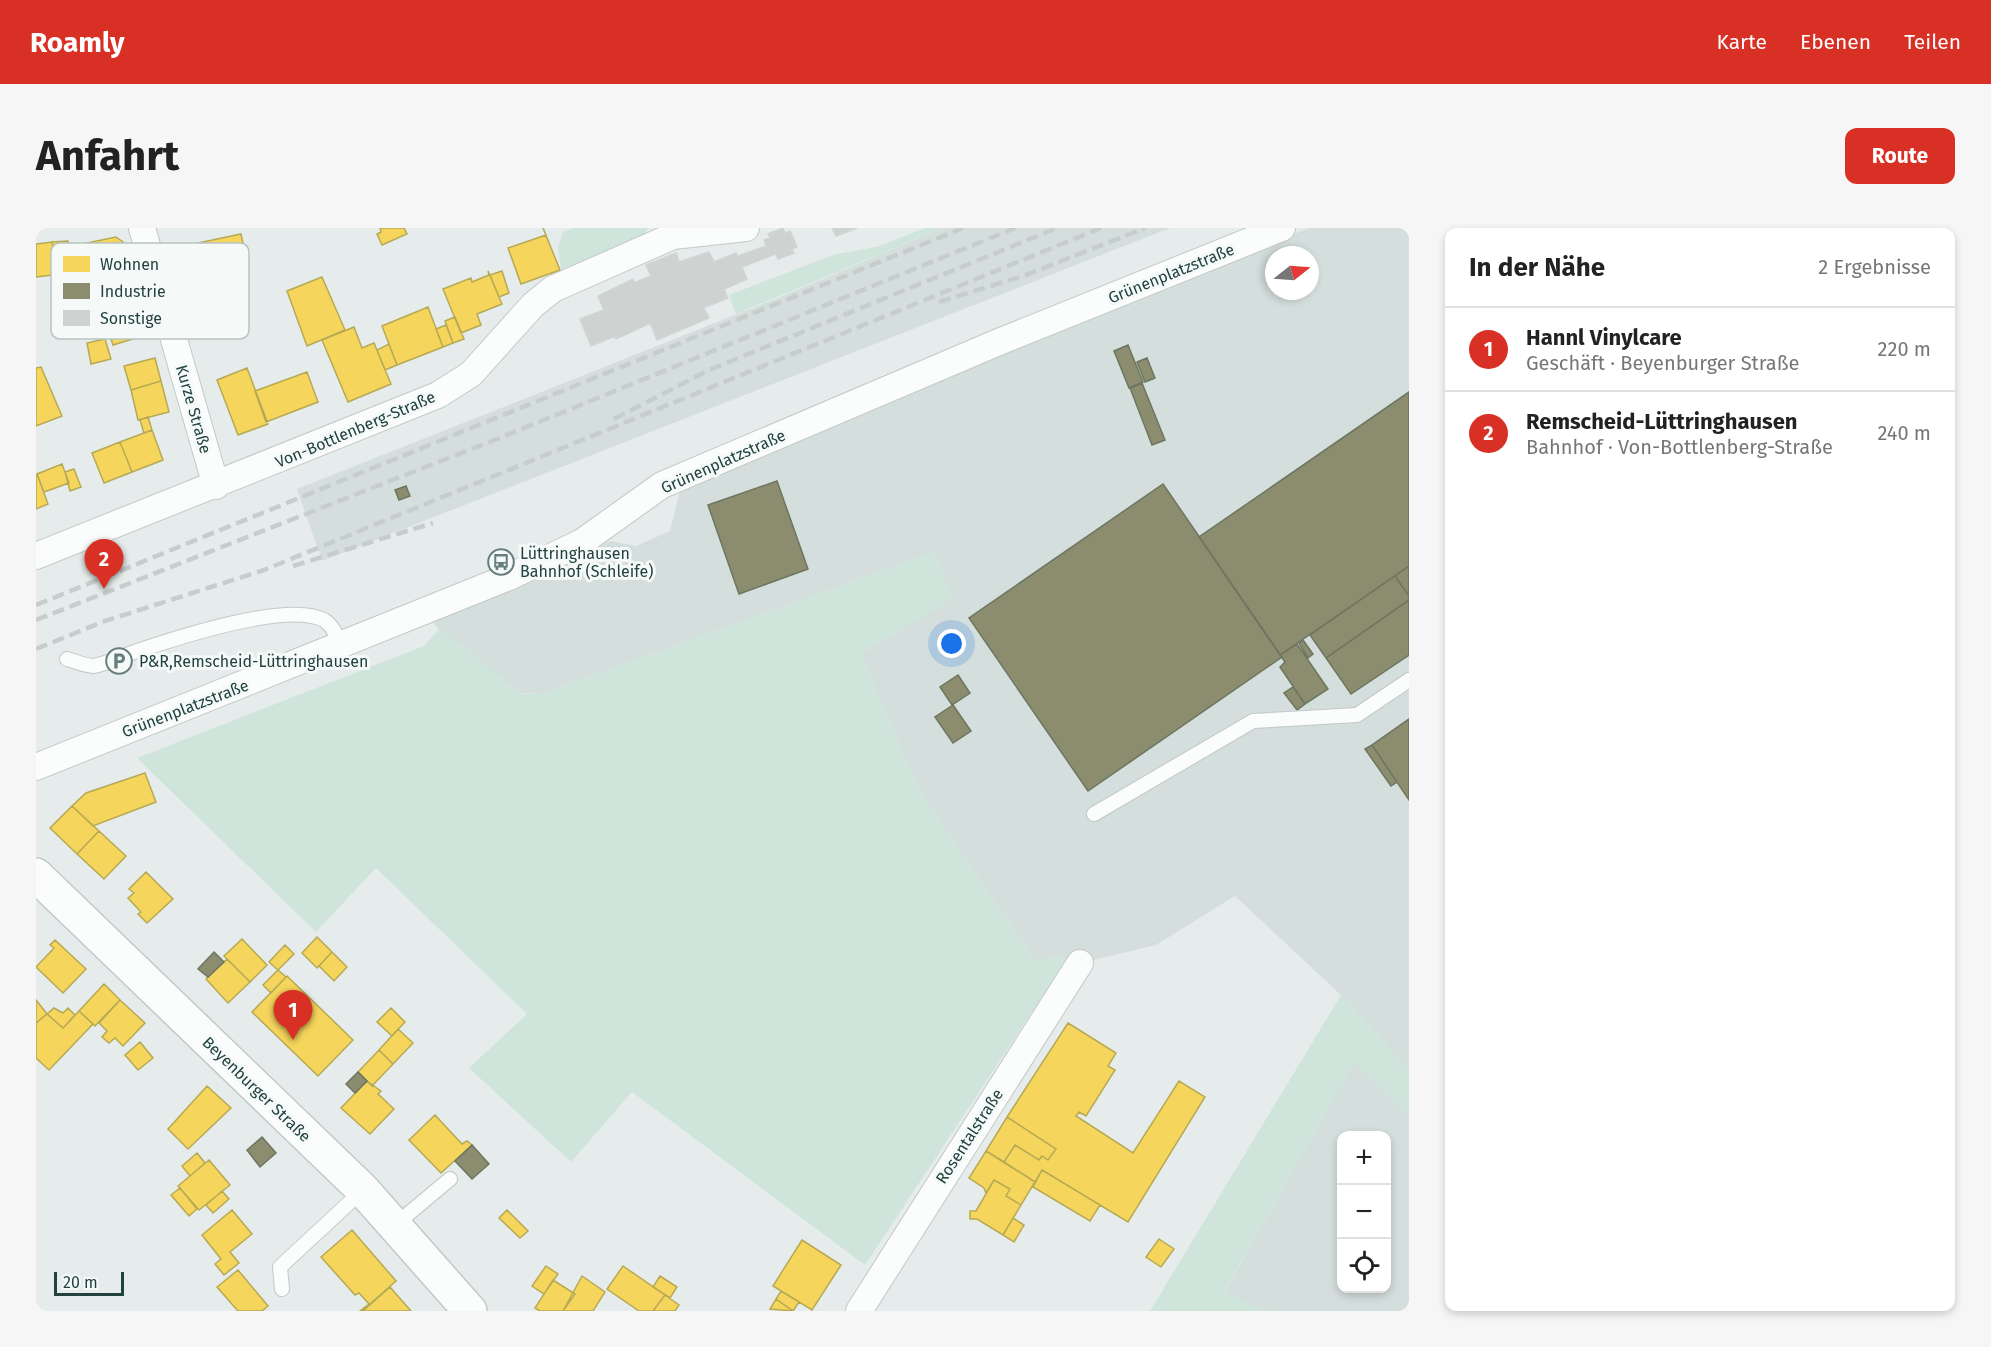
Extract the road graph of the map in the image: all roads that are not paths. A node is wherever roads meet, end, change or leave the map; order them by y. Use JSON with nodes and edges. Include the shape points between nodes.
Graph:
{"nodes":[{"id":1,"x":142,"y":228,"type":"edge"},
{"id":2,"x":746,"y":228,"type":"edge"},
{"id":3,"x":1282,"y":228,"type":"edge"},
{"id":4,"x":146,"y":243,"type":"edge"},
{"id":5,"x":174,"y":339,"type":"edge"},
{"id":6,"x":216,"y":486,"type":"junction"},
{"id":7,"x":36,"y":556,"type":"edge"},
{"id":8,"x":341,"y":646,"type":"junction"},
{"id":9,"x":67,"y":659,"type":"dead end"},
{"id":10,"x":1409,"y":680,"type":"edge"},
{"id":11,"x":38,"y":768,"type":"edge"},
{"id":12,"x":1094,"y":814,"type":"dead end"},
{"id":13,"x":36,"y":876,"type":"edge"},
{"id":14,"x":1080,"y":963,"type":"dead end"},
{"id":15,"x":450,"y":1179,"type":"dead end"},
{"id":16,"x":363,"y":1190,"type":"junction"},
{"id":17,"x":395,"y":1225,"type":"junction"},
{"id":18,"x":282,"y":1289,"type":"dead end"},
{"id":19,"x":470,"y":1311,"type":"edge"},
{"id":20,"x":859,"y":1311,"type":"edge"}],
"edges":[{"from":1,"to":4,"type":"street","name":"Kurze Straße"},
{"from":2,"to":6,"type":"street","name":"Von-Bottlenberg-Straße","via":[[673,236],[553,289],[532,305],[471,374],[438,395]]},
{"from":3,"to":8,"type":"street","name":"Grünenplatzstraße","via":[[1001,340],[662,485],[582,542]]},
{"from":5,"to":6,"type":"street","name":"Kurze Straße"},
{"from":6,"to":7,"type":"street","name":"Von-Bottlenberg-Straße"},
{"from":8,"to":9,"type":"lane","via":[[325,621],[284,616],[259,618],[178,638],[92,666]]},
{"from":8,"to":11,"type":"street","name":"Grünenplatzstraße"},
{"from":10,"to":12,"type":"lane","via":[[1357,715],[1253,721]]},
{"from":13,"to":16,"type":"main road","name":"Beyenburger Straße"},
{"from":14,"to":20,"type":"street","name":"Rosentalstraße"},
{"from":15,"to":17,"type":"lane"},
{"from":16,"to":17,"type":"main road","name":"Beyenburger Straße"},
{"from":16,"to":18,"type":"lane","via":[[280,1267]]},
{"from":17,"to":19,"type":"main road","name":"Beyenburger Straße"}]}
